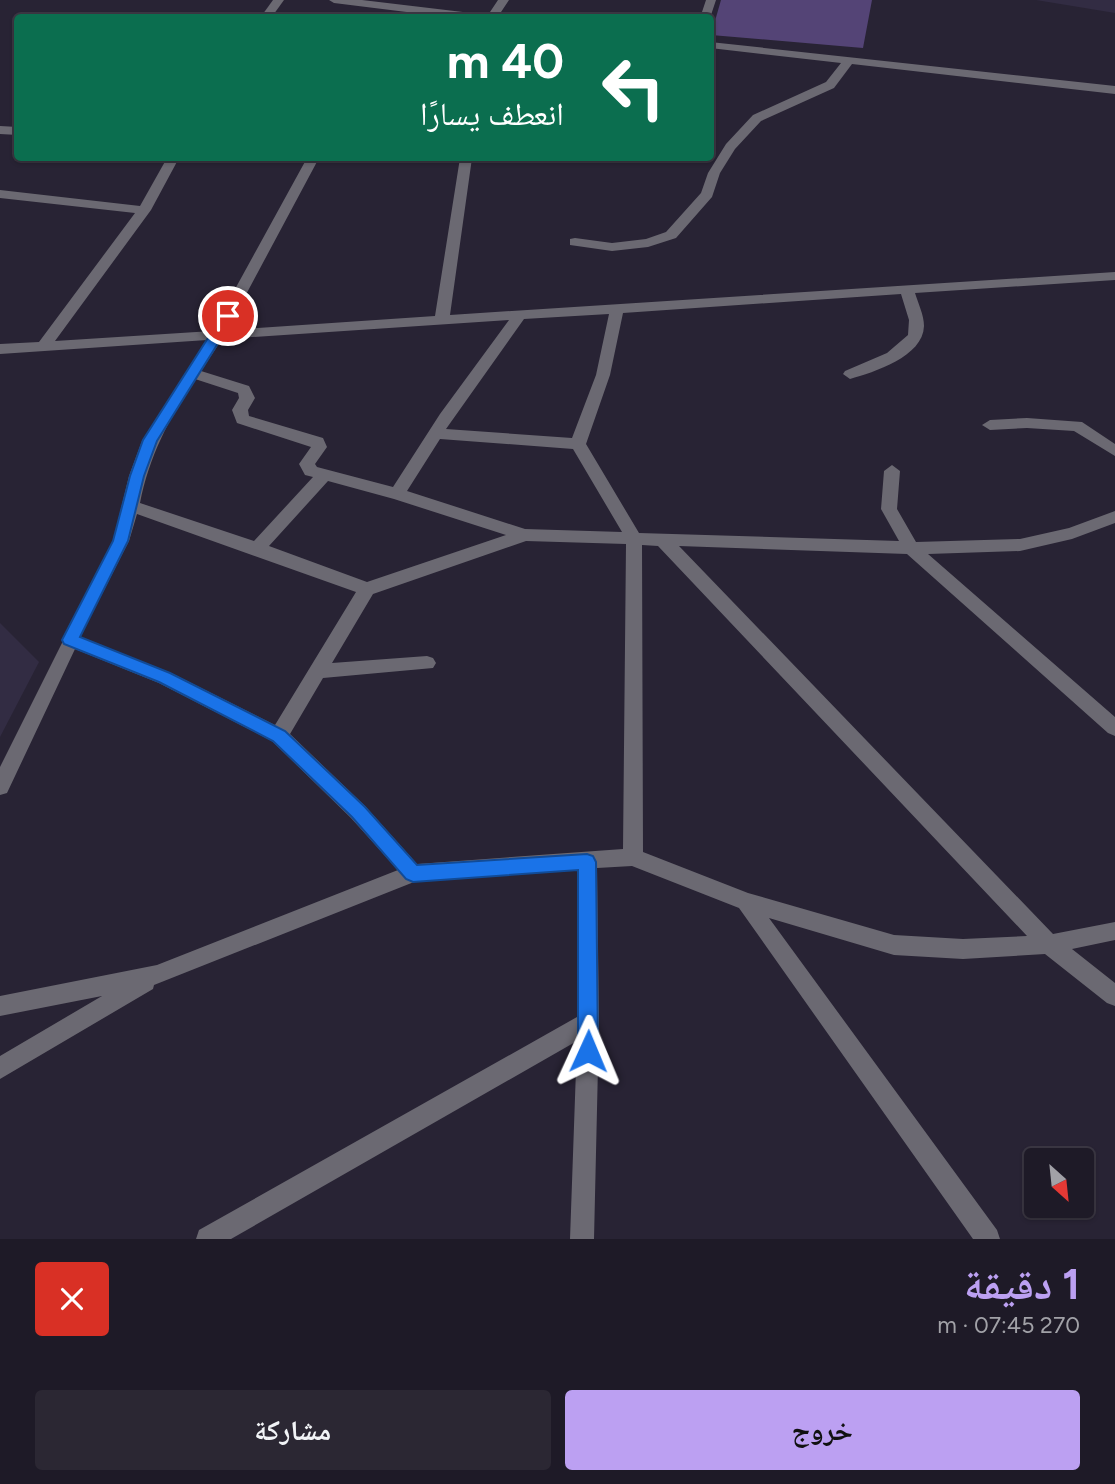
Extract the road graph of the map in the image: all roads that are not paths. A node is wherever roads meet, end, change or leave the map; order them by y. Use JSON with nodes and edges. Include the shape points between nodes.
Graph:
{"nodes":[{"id":1,"x":279,"y":0,"type":"edge"},
{"id":2,"x":334,"y":0,"type":"edge"},
{"id":3,"x":504,"y":0,"type":"edge"},
{"id":4,"x":268,"y":14,"type":"edge"},
{"id":5,"x":455,"y":14,"type":"edge"},
{"id":6,"x":492,"y":14,"type":"edge"},
{"id":7,"x":714,"y":45,"type":"edge"},
{"id":8,"x":849,"y":61,"type":"junction"},
{"id":9,"x":1115,"y":90,"type":"edge"},
{"id":10,"x":171,"y":161,"type":"edge"},
{"id":11,"x":311,"y":161,"type":"edge"},
{"id":12,"x":466,"y":161,"type":"edge"},
{"id":13,"x":0,"y":194,"type":"edge"},
{"id":14,"x":144,"y":210,"type":"junction"},
{"id":15,"x":575,"y":242,"type":"dead end"},
{"id":16,"x":1115,"y":276,"type":"edge"},
{"id":17,"x":906,"y":288,"type":"junction"},
{"id":18,"x":617,"y":309,"type":"junction"},
{"id":19,"x":520,"y":315,"type":"junction"},
{"id":20,"x":442,"y":319,"type":"junction"},
{"id":21,"x":216,"y":337,"type":"junction"},
{"id":22,"x":42,"y":348,"type":"junction"},
{"id":23,"x":0,"y":349,"type":"edge"},
{"id":24,"x":191,"y":373,"type":"junction"},
{"id":25,"x":850,"y":374,"type":"dead end"},
{"id":26,"x":990,"y":425,"type":"dead end"},
{"id":27,"x":436,"y":433,"type":"junction"},
{"id":28,"x":578,"y":444,"type":"junction"},
{"id":29,"x":1115,"y":451,"type":"edge"},
{"id":30,"x":892,"y":471,"type":"dead end"},
{"id":31,"x":325,"y":474,"type":"junction"},
{"id":32,"x":397,"y":494,"type":"junction"},
{"id":33,"x":131,"y":506,"type":"junction"},
{"id":34,"x":1115,"y":517,"type":"edge"},
{"id":35,"x":525,"y":535,"type":"junction"},
{"id":36,"x":634,"y":538,"type":"junction"},
{"id":37,"x":662,"y":539,"type":"junction"},
{"id":38,"x":257,"y":548,"type":"junction"},
{"id":39,"x":911,"y":548,"type":"junction"},
{"id":40,"x":368,"y":589,"type":"junction"},
{"id":41,"x":70,"y":640,"type":"junction"},
{"id":42,"x":428,"y":663,"type":"dead end"},
{"id":43,"x":319,"y":671,"type":"junction"},
{"id":44,"x":1115,"y":728,"type":"edge"},
{"id":45,"x":279,"y":736,"type":"junction"},
{"id":46,"x":0,"y":787,"type":"edge"},
{"id":47,"x":633,"y":857,"type":"junction"},
{"id":48,"x":587,"y":862,"type":"junction"},
{"id":49,"x":413,"y":873,"type":"junction"},
{"id":50,"x":746,"y":902,"type":"junction"},
{"id":51,"x":1115,"y":932,"type":"edge"},
{"id":52,"x":1049,"y":944,"type":"junction"},
{"id":53,"x":157,"y":975,"type":"junction"},
{"id":54,"x":1115,"y":996,"type":"edge"},
{"id":55,"x":0,"y":1006,"type":"edge"},
{"id":56,"x":588,"y":1023,"type":"junction"},
{"id":57,"x":0,"y":1068,"type":"edge"},
{"id":58,"x":208,"y":1239,"type":"edge"},
{"id":59,"x":582,"y":1239,"type":"edge"},
{"id":60,"x":988,"y":1239,"type":"edge"}],
"edges":[{"from":1,"to":4,"type":"street"},
{"from":2,"to":5,"type":"street"},
{"from":3,"to":6,"type":"street"},
{"from":7,"to":8,"type":"street"},
{"from":8,"to":9,"type":"street"},
{"from":8,"to":15,"type":"street","via":[[830,85],[757,118],[730,147],[707,194],[671,235],[612,247]]},
{"from":10,"to":14,"type":"street"},
{"from":11,"to":21,"type":"street"},
{"from":12,"to":20,"type":"street"},
{"from":13,"to":14,"type":"street"},
{"from":14,"to":22,"type":"street"},
{"from":16,"to":17,"type":"street"},
{"from":17,"to":18,"type":"street"},
{"from":17,"to":25,"type":"street","via":[[917,325],[915,337],[895,354]]},
{"from":18,"to":19,"type":"street"},
{"from":18,"to":28,"type":"street","via":[[603,375]]},
{"from":19,"to":20,"type":"street"},
{"from":19,"to":27,"type":"street"},
{"from":20,"to":21,"type":"street"},
{"from":21,"to":22,"type":"street"},
{"from":21,"to":24,"type":"street"},
{"from":22,"to":23,"type":"street"},
{"from":24,"to":31,"type":"street","via":[[244,390],[247,398],[240,410],[242,419],[317,442],[319,447],[307,467]]},
{"from":24,"to":33,"type":"street","via":[[150,440]]},
{"from":26,"to":29,"type":"street","via":[[1077,426]]},
{"from":27,"to":28,"type":"street"},
{"from":27,"to":32,"type":"street"},
{"from":28,"to":36,"type":"street"},
{"from":30,"to":39,"type":"street","via":[[889,509]]},
{"from":31,"to":32,"type":"street"},
{"from":31,"to":38,"type":"street"},
{"from":32,"to":35,"type":"street"},
{"from":33,"to":38,"type":"street"},
{"from":33,"to":41,"type":"street","via":[[121,541]]},
{"from":34,"to":39,"type":"street","via":[[1020,545]]},
{"from":35,"to":36,"type":"street"},
{"from":35,"to":40,"type":"street"},
{"from":36,"to":37,"type":"street"},
{"from":36,"to":47,"type":"street"},
{"from":37,"to":39,"type":"street"},
{"from":37,"to":52,"type":"street"},
{"from":38,"to":40,"type":"street"},
{"from":39,"to":44,"type":"street"},
{"from":40,"to":43,"type":"street"},
{"from":41,"to":45,"type":"street","via":[[164,678]]},
{"from":41,"to":46,"type":"street"},
{"from":42,"to":43,"type":"street"},
{"from":43,"to":45,"type":"street"},
{"from":45,"to":49,"type":"street"},
{"from":47,"to":48,"type":"street"},
{"from":47,"to":50,"type":"street"},
{"from":48,"to":49,"type":"street"},
{"from":48,"to":56,"type":"street"},
{"from":49,"to":53,"type":"street"},
{"from":50,"to":52,"type":"street","via":[[894,945],[963,949]]},
{"from":50,"to":60,"type":"street"},
{"from":51,"to":52,"type":"street"},
{"from":52,"to":54,"type":"street"},
{"from":53,"to":55,"type":"street"},
{"from":53,"to":57,"type":"street"},
{"from":56,"to":58,"type":"street"},
{"from":56,"to":59,"type":"street"}]}
